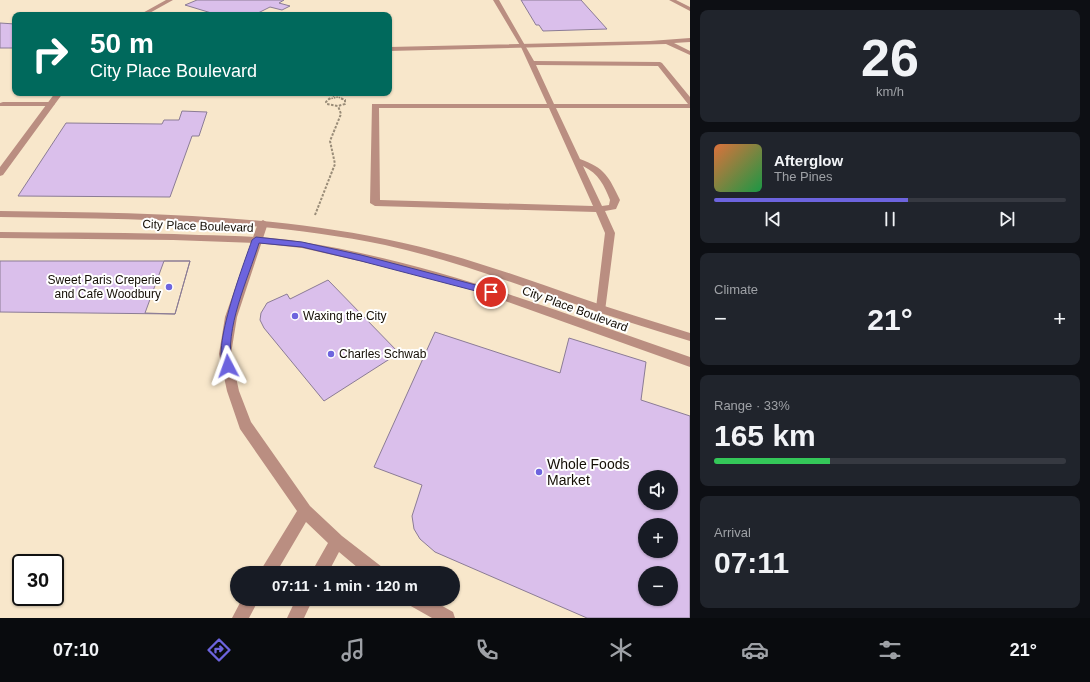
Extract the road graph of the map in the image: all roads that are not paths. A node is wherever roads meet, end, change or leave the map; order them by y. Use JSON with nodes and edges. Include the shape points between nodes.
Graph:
{"nodes":[{"id":1,"x":170,"y":0,"type":"edge"},
{"id":2,"x":496,"y":0,"type":"edge"},
{"id":3,"x":672,"y":0,"type":"edge"},
{"id":4,"x":690,"y":9,"type":"edge"},
{"id":5,"x":148,"y":12,"type":"edge"},
{"id":6,"x":690,"y":40,"type":"edge"},
{"id":7,"x":668,"y":42,"type":"junction"},
{"id":8,"x":392,"y":43,"type":"edge"},
{"id":9,"x":524,"y":47,"type":"junction"},
{"id":10,"x":425,"y":48,"type":"junction"},
{"id":11,"x":392,"y":49,"type":"edge"},
{"id":12,"x":690,"y":53,"type":"edge"},
{"id":13,"x":531,"y":63,"type":"junction"},
{"id":14,"x":57,"y":96,"type":"edge"},
{"id":15,"x":690,"y":102,"type":"edge"},
{"id":16,"x":3,"y":104,"type":"dead end"},
{"id":17,"x":51,"y":104,"type":"junction"},
{"id":18,"x":551,"y":106,"type":"junction"},
{"id":19,"x":690,"y":106,"type":"edge"},
{"id":20,"x":577,"y":161,"type":"junction"},
{"id":21,"x":0,"y":173,"type":"edge"},
{"id":22,"x":599,"y":209,"type":"junction"},
{"id":23,"x":0,"y":214,"type":"edge"},
{"id":24,"x":263,"y":224,"type":"junction"},
{"id":25,"x":0,"y":235,"type":"edge"},
{"id":26,"x":256,"y":240,"type":"junction"},
{"id":27,"x":601,"y":308,"type":"junction"},
{"id":28,"x":690,"y":337,"type":"edge"},
{"id":29,"x":690,"y":362,"type":"edge"},
{"id":30,"x":305,"y":511,"type":"junction"},
{"id":31,"x":337,"y":541,"type":"junction"},
{"id":32,"x":271,"y":566,"type":"edge"},
{"id":33,"x":323,"y":566,"type":"edge"},
{"id":34,"x":367,"y":566,"type":"edge"},
{"id":35,"x":247,"y":606,"type":"edge"},
{"id":36,"x":301,"y":606,"type":"edge"},
{"id":37,"x":427,"y":606,"type":"edge"},
{"id":38,"x":240,"y":618,"type":"edge"},
{"id":39,"x":295,"y":618,"type":"edge"},
{"id":40,"x":447,"y":618,"type":"edge"}],
"edges":[{"from":1,"to":5,"type":"street"},
{"from":2,"to":9,"type":"street"},
{"from":3,"to":4,"type":"street"},
{"from":6,"to":7,"type":"street"},
{"from":7,"to":9,"type":"street"},
{"from":7,"to":12,"type":"street"},
{"from":8,"to":10,"type":"street"},
{"from":9,"to":10,"type":"street"},
{"from":9,"to":13,"type":"street"},
{"from":10,"to":11,"type":"street"},
{"from":13,"to":15,"type":"street","via":[[660,64]]},
{"from":13,"to":18,"type":"street"},
{"from":14,"to":17,"type":"street"},
{"from":16,"to":17,"type":"street"},
{"from":17,"to":21,"type":"street"},
{"from":18,"to":19,"type":"street"},
{"from":18,"to":20,"type":"street"},
{"from":18,"to":22,"type":"street","via":[[375,106],[375,203]]},
{"from":20,"to":22,"type":"street"},
{"from":20,"to":22,"type":"street","via":[[601,172],[615,200],[613,207]]},
{"from":22,"to":27,"type":"street","via":[[610,233]]},
{"from":23,"to":24,"type":"street","name":"City Place Boulevard","via":[[170,217]]},
{"from":24,"to":26,"type":"street"},
{"from":24,"to":27,"type":"street","name":"City Place Boulevard","via":[[385,242],[444,256]]},
{"from":25,"to":26,"type":"street","name":"City Place Boulevard"},
{"from":26,"to":29,"type":"street","name":"City Place Boulevard","via":[[302,245],[390,264],[480,288]]},
{"from":26,"to":30,"type":"street","via":[[231,317],[225,354],[233,391],[245,425]]},
{"from":27,"to":28,"type":"street","name":"City Place Boulevard"},
{"from":30,"to":31,"type":"street"},
{"from":30,"to":32,"type":"street"},
{"from":31,"to":33,"type":"street"},
{"from":31,"to":34,"type":"street"},
{"from":35,"to":38,"type":"street"},
{"from":36,"to":39,"type":"street"},
{"from":37,"to":40,"type":"street"}]}
